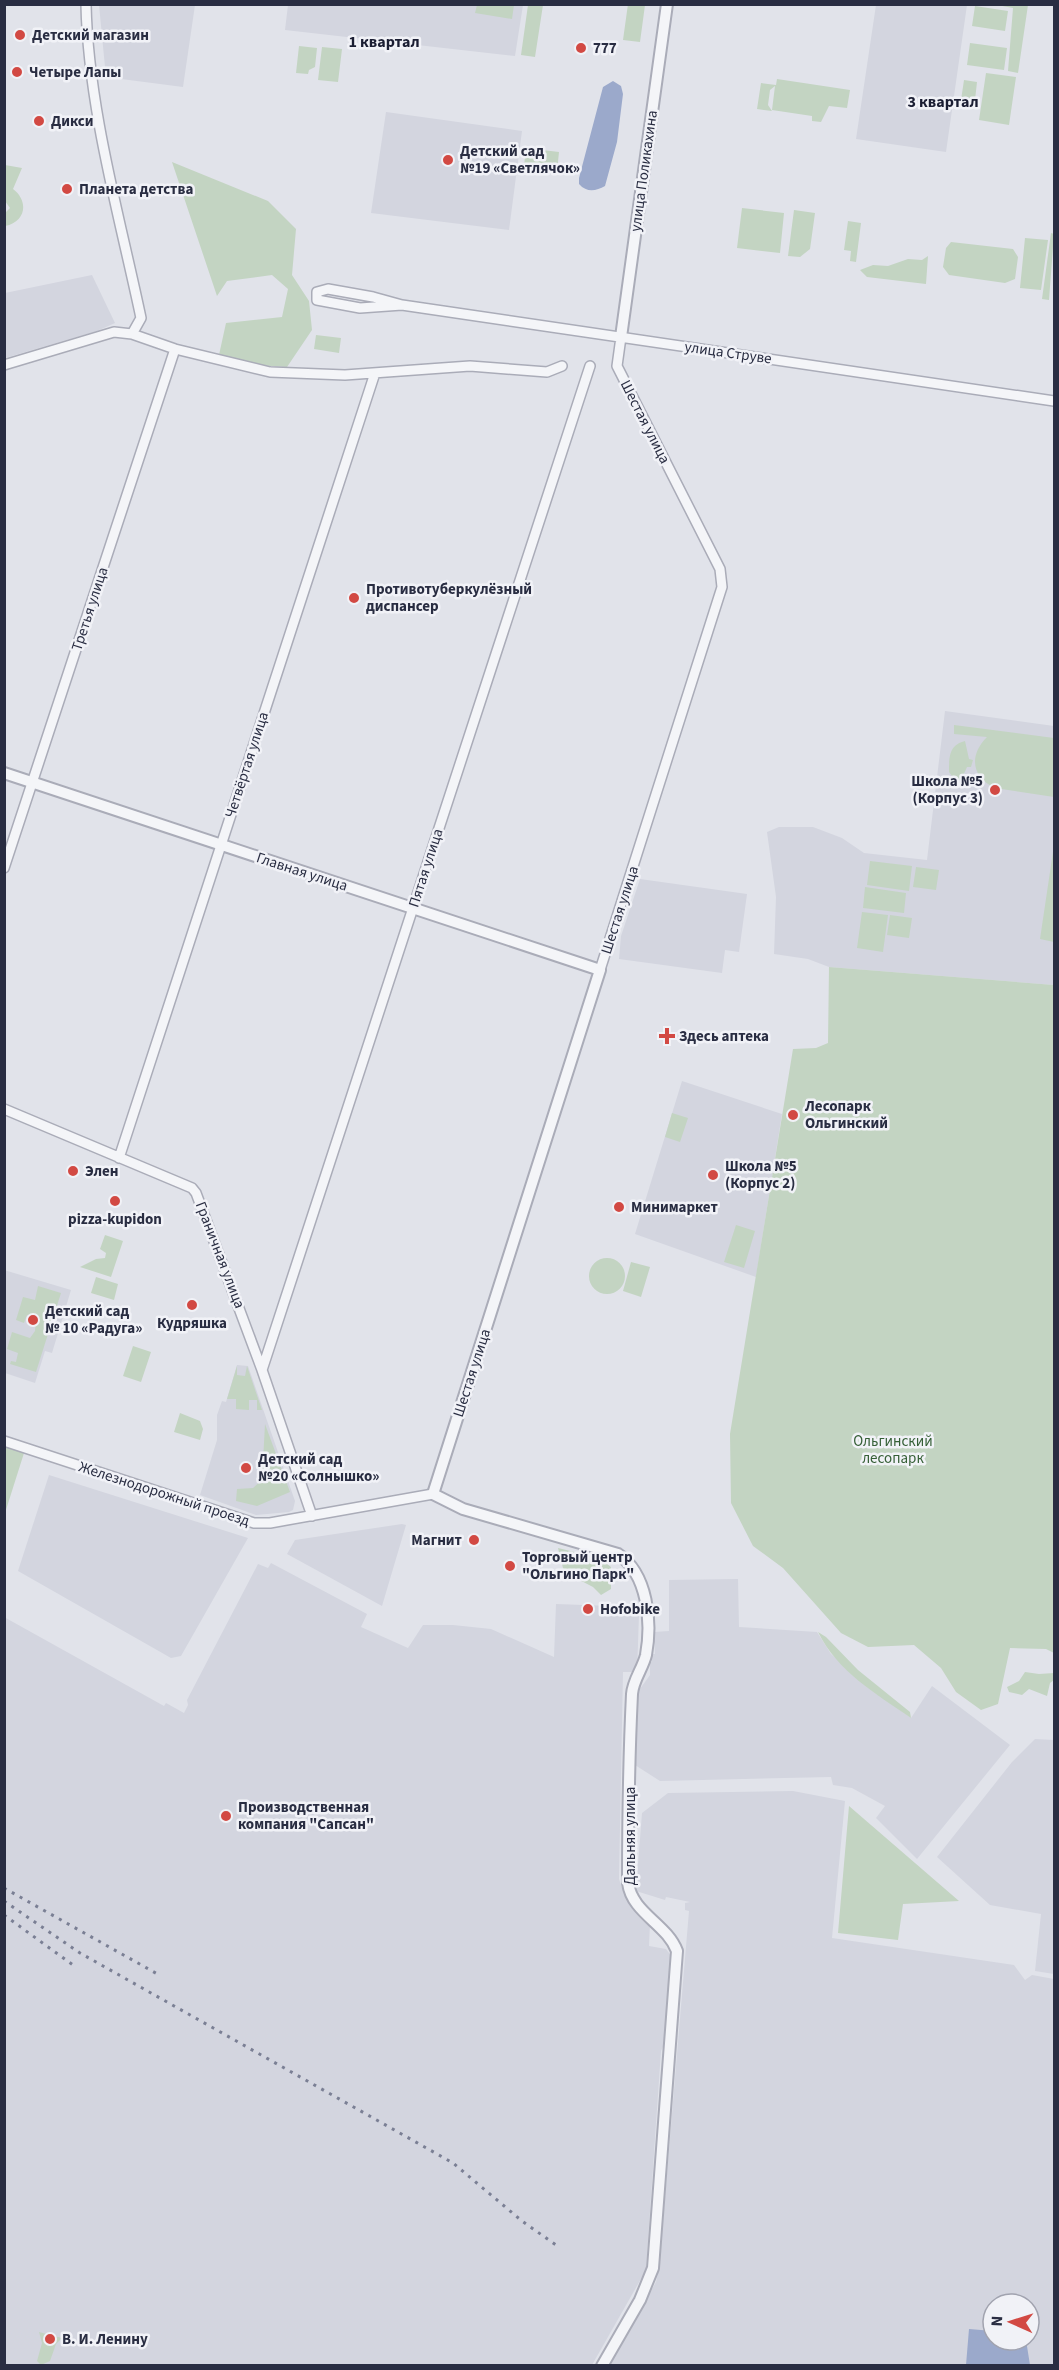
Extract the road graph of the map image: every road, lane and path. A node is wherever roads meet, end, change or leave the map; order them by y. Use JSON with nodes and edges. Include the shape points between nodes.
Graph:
{"nodes":[{"id":1,"x":86,"y":4,"type":"edge"},
{"id":2,"x":668,"y":4,"type":"edge"},
{"id":3,"x":402,"y":305,"type":"junction"},
{"id":4,"x":132,"y":334,"type":"junction"},
{"id":5,"x":621,"y":338,"type":"junction"},
{"id":6,"x":175,"y":349,"type":"junction"},
{"id":7,"x":4,"y":365,"type":"edge"},
{"id":8,"x":562,"y":366,"type":"dead end"},
{"id":9,"x":590,"y":366,"type":"dead end"},
{"id":10,"x":375,"y":373,"type":"junction"},
{"id":11,"x":1054,"y":401,"type":"edge"},
{"id":12,"x":4,"y":773,"type":"edge"},
{"id":13,"x":33,"y":782,"type":"junction"},
{"id":14,"x":221,"y":844,"type":"junction"},
{"id":15,"x":4,"y":868,"type":"edge"},
{"id":16,"x":413,"y":908,"type":"junction"},
{"id":17,"x":600,"y":970,"type":"junction"},
{"id":18,"x":4,"y":1109,"type":"edge"},
{"id":19,"x":119,"y":1158,"type":"junction"},
{"id":20,"x":262,"y":1370,"type":"junction"},
{"id":21,"x":4,"y":1441,"type":"edge"},
{"id":22,"x":433,"y":1494,"type":"junction"},
{"id":23,"x":312,"y":1516,"type":"junction"},
{"id":24,"x":602,"y":2366,"type":"edge"}],
"edges":[{"from":1,"to":4,"type":"street","via":[[86,28],[104,141],[141,318]]},
{"from":2,"to":5,"type":"street","name":"улица Поликахина"},
{"from":3,"to":3,"type":"street","name":"улица Струве","via":[[328,290],[316,294],[320,302],[353,307]]},
{"from":3,"to":5,"type":"street","name":"улица Струве"},
{"from":4,"to":6,"type":"street"},
{"from":4,"to":7,"type":"street","via":[[114,332]]},
{"from":5,"to":11,"type":"street","name":"улица Струве"},
{"from":5,"to":17,"type":"street","name":"Шестая улица","via":[[616,366],[720,569],[722,587]]},
{"from":6,"to":10,"type":"street","via":[[264,372]]},
{"from":6,"to":13,"type":"street","name":"Третья улица"},
{"from":8,"to":10,"type":"street","via":[[547,372],[470,366]]},
{"from":9,"to":16,"type":"street","name":"Пятая улица"},
{"from":10,"to":14,"type":"street","name":"Четвёртая улица"},
{"from":12,"to":13,"type":"street","name":"Главная улица"},
{"from":13,"to":14,"type":"street","name":"Главная улица"},
{"from":13,"to":15,"type":"street","name":"Третья улица"},
{"from":14,"to":16,"type":"street","name":"Главная улица"},
{"from":14,"to":19,"type":"street","name":"Четвёртая улица"},
{"from":16,"to":17,"type":"street","name":"Главная улица"},
{"from":16,"to":20,"type":"street","name":"Пятая улица"},
{"from":17,"to":22,"type":"street","name":"Шестая улица"},
{"from":18,"to":19,"type":"street","name":"Граничная улица"},
{"from":19,"to":20,"type":"street","name":"Граничная улица","via":[[196,1193]]},
{"from":20,"to":23,"type":"street","name":"Граничная улица"},
{"from":21,"to":23,"type":"street","name":"Железнодорожный проезд","via":[[262,1524]]},
{"from":22,"to":23,"type":"street","name":"Железнодорожный проезд"},
{"from":22,"to":24,"type":"street","name":"Дальняя улица","via":[[464,1509],[618,1554],[634,1569],[643,1591],[647,1638],[633,1691],[628,1882],[635,1901],[663,1930],[677,1952],[654,2268]]}]}
